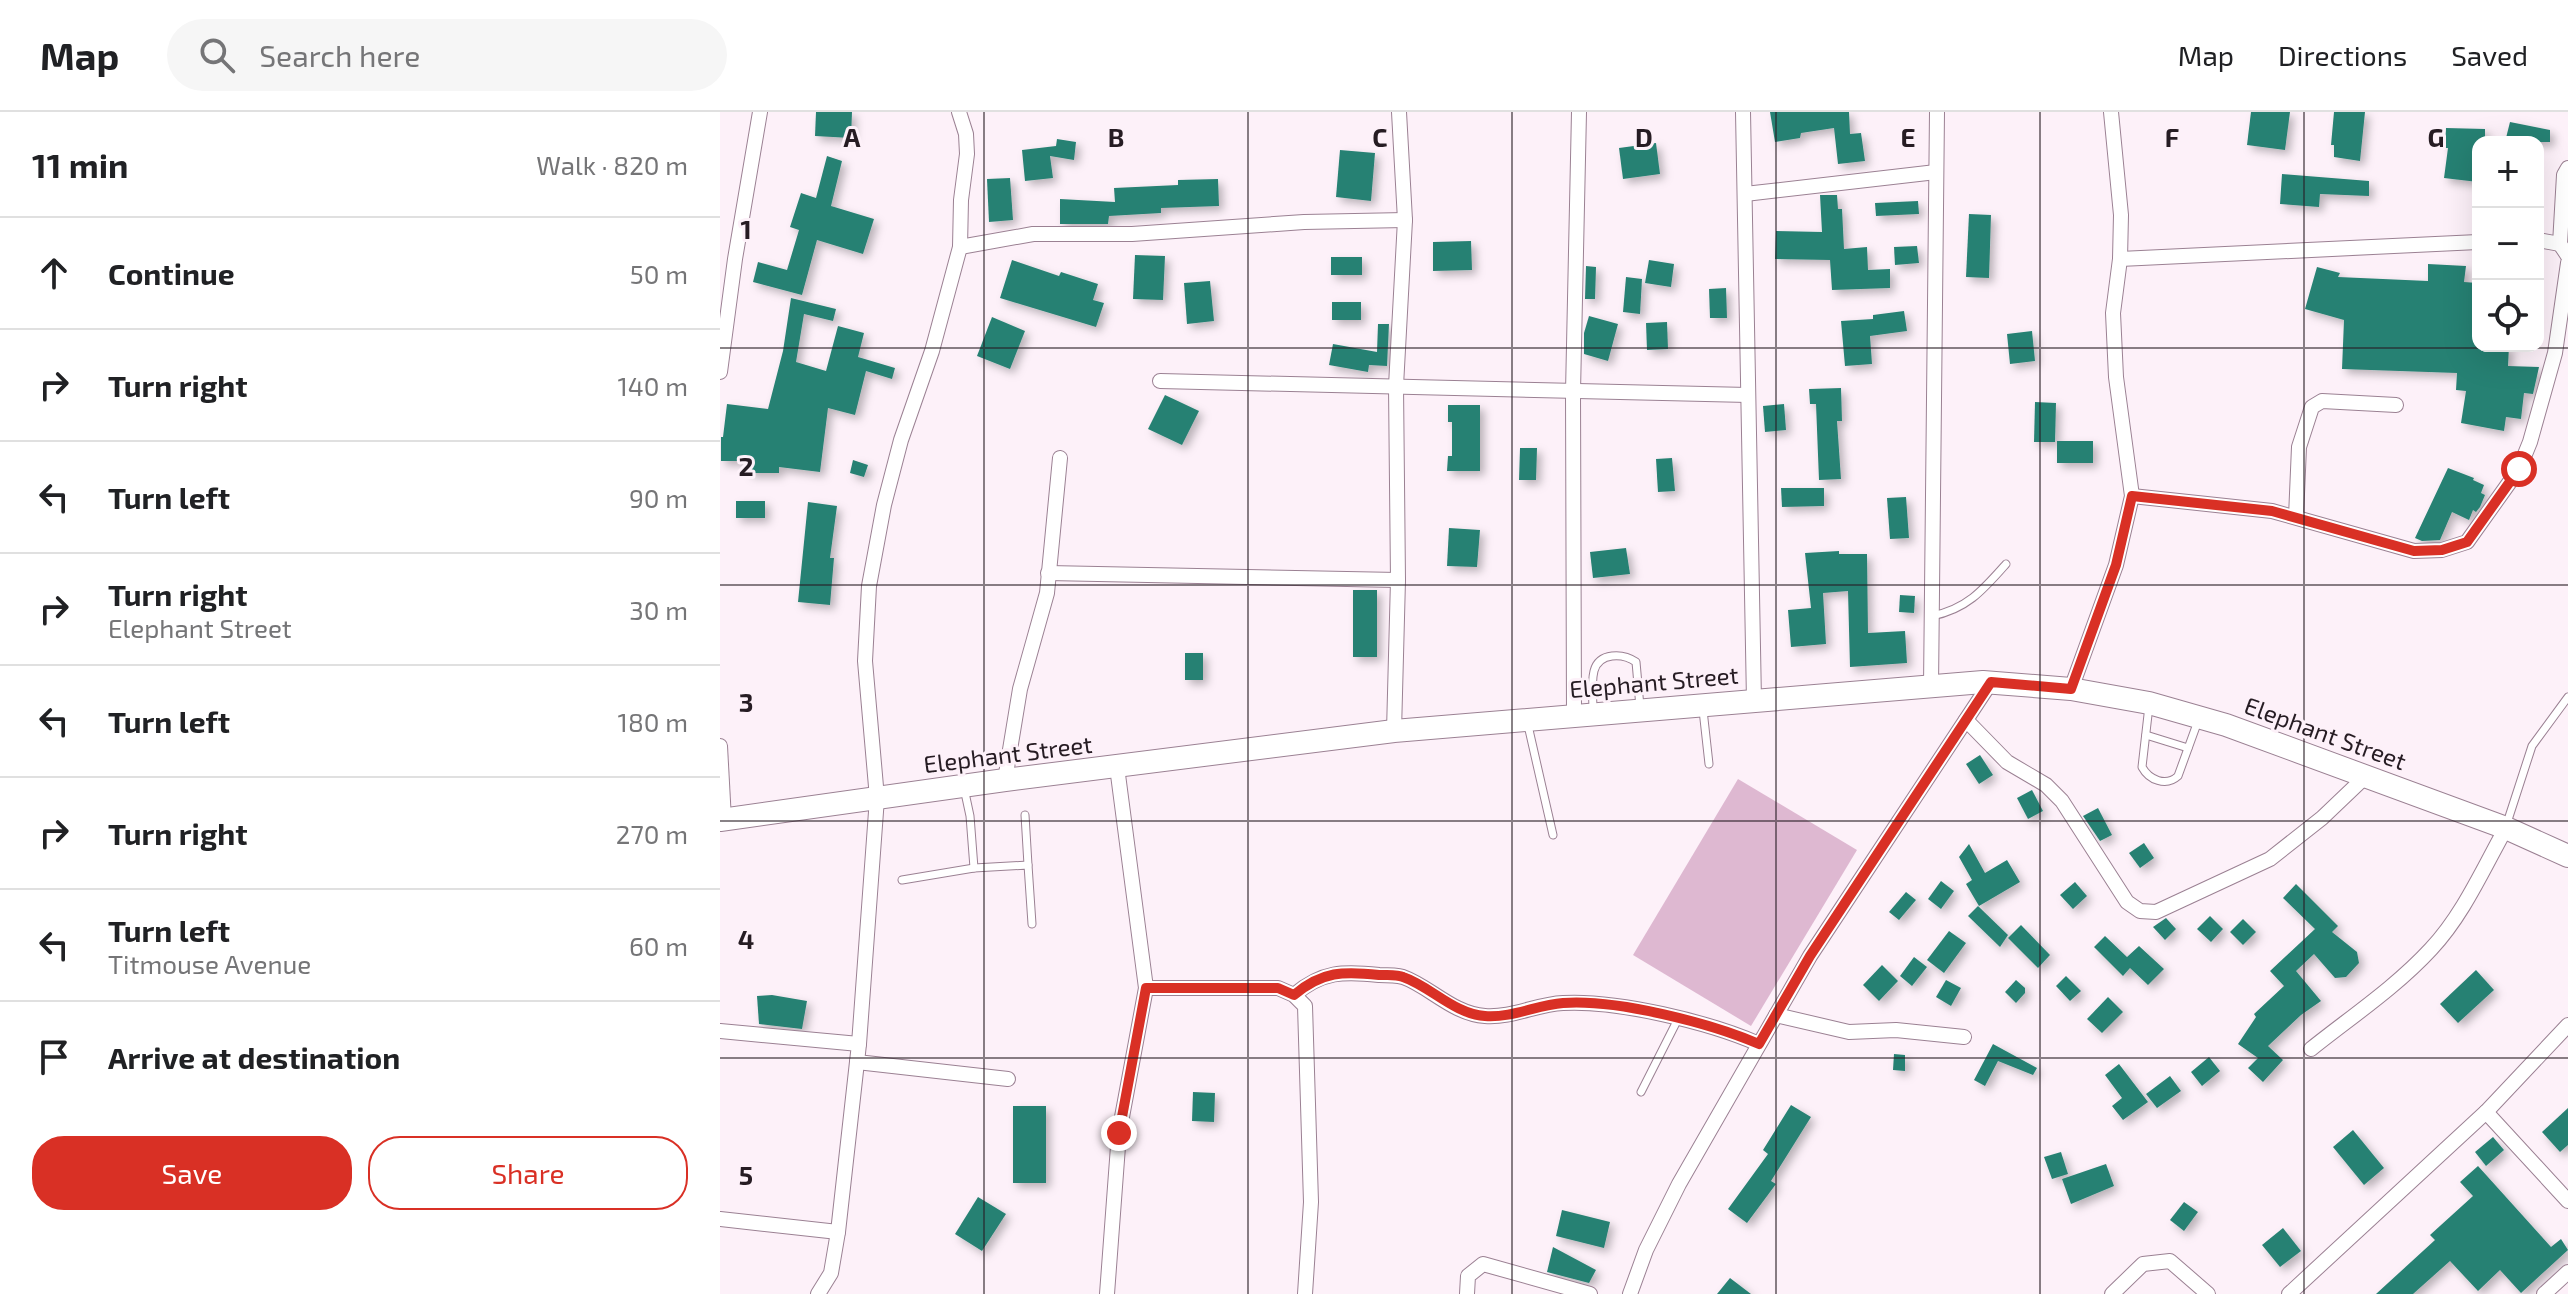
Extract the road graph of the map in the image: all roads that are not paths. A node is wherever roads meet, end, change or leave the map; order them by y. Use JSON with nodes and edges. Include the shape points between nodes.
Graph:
{"nodes":[{"id":1,"x":760,"y":112,"type":"edge"},
{"id":2,"x":959,"y":112,"type":"edge"},
{"id":3,"x":1399,"y":112,"type":"edge"},
{"id":4,"x":1579,"y":112,"type":"edge"},
{"id":5,"x":1743,"y":112,"type":"edge"},
{"id":6,"x":1937,"y":112,"type":"edge"},
{"id":7,"x":2111,"y":112,"type":"edge"},
{"id":8,"x":2568,"y":168,"type":"edge"},
{"id":9,"x":1936,"y":172,"type":"junction"},
{"id":10,"x":1745,"y":194,"type":"junction"},
{"id":11,"x":1405,"y":220,"type":"junction"},
{"id":12,"x":2472,"y":242,"type":"edge"},
{"id":13,"x":2544,"y":242,"type":"edge"},
{"id":14,"x":960,"y":247,"type":"junction"},
{"id":15,"x":2564,"y":250,"type":"edge"},
{"id":16,"x":728,"y":258,"type":"edge"},
{"id":17,"x":2120,"y":259,"type":"junction"},
{"id":18,"x":2568,"y":263,"type":"edge"},
{"id":19,"x":2562,"y":354,"type":"edge"},
{"id":20,"x":720,"y":372,"type":"edge"},
{"id":21,"x":1160,"y":381,"type":"dead end"},
{"id":22,"x":1396,"y":386,"type":"junction"},
{"id":23,"x":1573,"y":392,"type":"junction"},
{"id":24,"x":1748,"y":395,"type":"junction"},
{"id":25,"x":2396,"y":405,"type":"dead end"},
{"id":26,"x":1060,"y":458,"type":"dead end"},
{"id":27,"x":2132,"y":496,"type":"junction"},
{"id":28,"x":2296,"y":517,"type":"junction"},
{"id":29,"x":2006,"y":564,"type":"dead end"},
{"id":30,"x":1048,"y":573,"type":"junction"},
{"id":31,"x":1398,"y":580,"type":"junction"},
{"id":32,"x":1932,"y":616,"type":"junction"},
{"id":33,"x":1991,"y":682,"type":"junction"},
{"id":34,"x":1931,"y":687,"type":"junction"},
{"id":35,"x":2071,"y":689,"type":"junction"},
{"id":36,"x":2568,"y":697,"type":"edge"},
{"id":37,"x":1754,"y":701,"type":"junction"},
{"id":38,"x":2149,"y":703,"type":"junction"},
{"id":39,"x":1702,"y":704,"type":"junction"},
{"id":40,"x":1640,"y":709,"type":"junction"},
{"id":41,"x":1584,"y":714,"type":"junction"},
{"id":42,"x":2200,"y":717,"type":"junction"},
{"id":43,"x":1527,"y":719,"type":"junction"},
{"id":44,"x":1966,"y":720,"type":"junction"},
{"id":45,"x":1394,"y":731,"type":"junction"},
{"id":46,"x":2146,"y":735,"type":"junction"},
{"id":47,"x":720,"y":746,"type":"edge"},
{"id":48,"x":2188,"y":748,"type":"junction"},
{"id":49,"x":1709,"y":764,"type":"dead end"},
{"id":50,"x":1117,"y":767,"type":"junction"},
{"id":51,"x":2365,"y":777,"type":"junction"},
{"id":52,"x":1005,"y":780,"type":"junction"},
{"id":53,"x":963,"y":786,"type":"junction"},
{"id":54,"x":877,"y":798,"type":"junction"},
{"id":55,"x":1025,"y":815,"type":"dead end"},
{"id":56,"x":722,"y":820,"type":"edge"},
{"id":57,"x":2506,"y":828,"type":"junction"},
{"id":58,"x":1553,"y":835,"type":"dead end"},
{"id":59,"x":2567,"y":855,"type":"edge"},
{"id":60,"x":1028,"y":865,"type":"junction"},
{"id":61,"x":974,"y":868,"type":"junction"},
{"id":62,"x":902,"y":880,"type":"dead end"},
{"id":63,"x":1032,"y":924,"type":"dead end"},
{"id":64,"x":1146,"y":988,"type":"junction"},
{"id":65,"x":1294,"y":995,"type":"junction"},
{"id":66,"x":1776,"y":1015,"type":"junction"},
{"id":67,"x":1678,"y":1019,"type":"junction"},
{"id":68,"x":2568,"y":1025,"type":"edge"},
{"id":69,"x":720,"y":1031,"type":"edge"},
{"id":70,"x":1964,"y":1037,"type":"dead end"},
{"id":71,"x":859,"y":1044,"type":"junction"},
{"id":72,"x":1759,"y":1044,"type":"junction"},
{"id":73,"x":2311,"y":1049,"type":"dead end"},
{"id":74,"x":857,"y":1062,"type":"junction"},
{"id":75,"x":1008,"y":1079,"type":"dead end"},
{"id":76,"x":1641,"y":1092,"type":"dead end"},
{"id":77,"x":2486,"y":1112,"type":"junction"},
{"id":78,"x":2568,"y":1201,"type":"edge"},
{"id":79,"x":720,"y":1219,"type":"edge"},
{"id":80,"x":838,"y":1232,"type":"junction"},
{"id":81,"x":2568,"y":1272,"type":"edge"},
{"id":82,"x":818,"y":1294,"type":"edge"},
{"id":83,"x":1107,"y":1294,"type":"edge"},
{"id":84,"x":1305,"y":1294,"type":"edge"},
{"id":85,"x":1467,"y":1294,"type":"edge"},
{"id":86,"x":1590,"y":1294,"type":"edge"},
{"id":87,"x":1630,"y":1294,"type":"edge"},
{"id":88,"x":2112,"y":1294,"type":"edge"},
{"id":89,"x":2208,"y":1294,"type":"edge"},
{"id":90,"x":2289,"y":1294,"type":"edge"},
{"id":91,"x":2544,"y":1294,"type":"edge"}],
"edges":[{"from":1,"to":16,"type":"street"},
{"from":2,"to":14,"type":"street","via":[[967,154]]},
{"from":3,"to":11,"type":"street"},
{"from":4,"to":23,"type":"street"},
{"from":5,"to":10,"type":"street"},
{"from":6,"to":9,"type":"street"},
{"from":7,"to":17,"type":"street"},
{"from":8,"to":15,"type":"street"},
{"from":9,"to":10,"type":"street"},
{"from":9,"to":32,"type":"street"},
{"from":10,"to":24,"type":"street"},
{"from":11,"to":14,"type":"street","via":[[1033,234]]},
{"from":11,"to":22,"type":"street"},
{"from":12,"to":17,"type":"street"},
{"from":13,"to":15,"type":"street"},
{"from":14,"to":54,"type":"street","via":[[901,440],[869,586],[865,661]]},
{"from":16,"to":20,"type":"street"},
{"from":17,"to":27,"type":"street","via":[[2113,313],[2116,377]]},
{"from":18,"to":19,"type":"street"},
{"from":19,"to":28,"type":"street","via":[[2519,469],[2467,542],[2414,551]]},
{"from":21,"to":22,"type":"street"},
{"from":22,"to":23,"type":"street"},
{"from":22,"to":31,"type":"street"},
{"from":23,"to":24,"type":"street"},
{"from":23,"to":41,"type":"street"},
{"from":24,"to":37,"type":"street"},
{"from":25,"to":28,"type":"street","via":[[2322,401],[2312,407],[2299,447]]},
{"from":26,"to":30,"type":"street"},
{"from":27,"to":28,"type":"street"},
{"from":27,"to":35,"type":"street","via":[[2116,565]]},
{"from":29,"to":32,"type":"lane","via":[[1963,606]]},
{"from":30,"to":31,"type":"street"},
{"from":30,"to":52,"type":"street"},
{"from":31,"to":45,"type":"street"},
{"from":32,"to":34,"type":"street"},
{"from":33,"to":34,"type":"main road","name":"Elephant Street"},
{"from":33,"to":35,"type":"main road","name":"Elephant Street"},
{"from":33,"to":44,"type":"street"},
{"from":34,"to":37,"type":"main road","name":"Elephant Street"},
{"from":35,"to":38,"type":"main road","name":"Elephant Street"},
{"from":36,"to":57,"type":"lane","via":[[2532,746]]},
{"from":37,"to":39,"type":"main road","name":"Elephant Street"},
{"from":38,"to":42,"type":"main road","name":"Elephant Street"},
{"from":38,"to":46,"type":"lane"},
{"from":39,"to":40,"type":"main road","name":"Elephant Street"},
{"from":39,"to":49,"type":"lane"},
{"from":40,"to":41,"type":"main road","name":"Elephant Street"},
{"from":40,"to":41,"type":"lane","via":[[1636,662],[1610,655],[1593,672]]},
{"from":41,"to":43,"type":"main road","name":"Elephant Street"},
{"from":42,"to":48,"type":"lane"},
{"from":42,"to":51,"type":"main road","name":"Elephant Street"},
{"from":43,"to":45,"type":"main road","name":"Elephant Street"},
{"from":43,"to":58,"type":"lane"},
{"from":44,"to":51,"type":"street","via":[[2007,762],[2062,801],[2127,902],[2140,911],[2156,912],[2270,859]]},
{"from":44,"to":66,"type":"street"},
{"from":45,"to":50,"type":"main road","name":"Elephant Street"},
{"from":46,"to":48,"type":"lane"},
{"from":46,"to":48,"type":"lane","via":[[2142,767],[2151,778],[2173,781]]},
{"from":47,"to":56,"type":"street"},
{"from":50,"to":52,"type":"main road","name":"Elephant Street"},
{"from":50,"to":64,"type":"street"},
{"from":51,"to":57,"type":"main road","name":"Elephant Street"},
{"from":52,"to":53,"type":"main road","name":"Elephant Street"},
{"from":53,"to":54,"type":"main road","name":"Elephant Street"},
{"from":53,"to":61,"type":"lane"},
{"from":54,"to":56,"type":"main road","name":"Elephant Street"},
{"from":54,"to":71,"type":"street"},
{"from":55,"to":60,"type":"lane"},
{"from":57,"to":59,"type":"main road","name":"Elephant Street"},
{"from":57,"to":73,"type":"street","via":[[2458,915],[2431,949]]},
{"from":60,"to":61,"type":"lane"},
{"from":60,"to":63,"type":"lane"},
{"from":61,"to":62,"type":"lane"},
{"from":64,"to":65,"type":"street","via":[[1278,988]]},
{"from":64,"to":83,"type":"street","via":[[1119,1133]]},
{"from":65,"to":67,"type":"street","via":[[1325,975],[1354,972],[1403,977],[1484,1017],[1590,1002]]},
{"from":65,"to":84,"type":"street","via":[[1305,1006],[1311,1202]]},
{"from":66,"to":70,"type":"street","via":[[1849,1032],[1896,1030]]},
{"from":66,"to":72,"type":"street"},
{"from":67,"to":72,"type":"street"},
{"from":67,"to":76,"type":"lane"},
{"from":68,"to":77,"type":"street"},
{"from":69,"to":71,"type":"street"},
{"from":71,"to":74,"type":"street"},
{"from":72,"to":87,"type":"street","via":[[1679,1184]]},
{"from":74,"to":75,"type":"street"},
{"from":74,"to":80,"type":"street"},
{"from":77,"to":78,"type":"street"},
{"from":77,"to":90,"type":"street"},
{"from":79,"to":80,"type":"street"},
{"from":80,"to":82,"type":"street","via":[[831,1273]]},
{"from":81,"to":91,"type":"street"},
{"from":85,"to":86,"type":"street","via":[[1468,1276],[1483,1264]]},
{"from":88,"to":89,"type":"street","via":[[2143,1264],[2170,1261]]}]}
